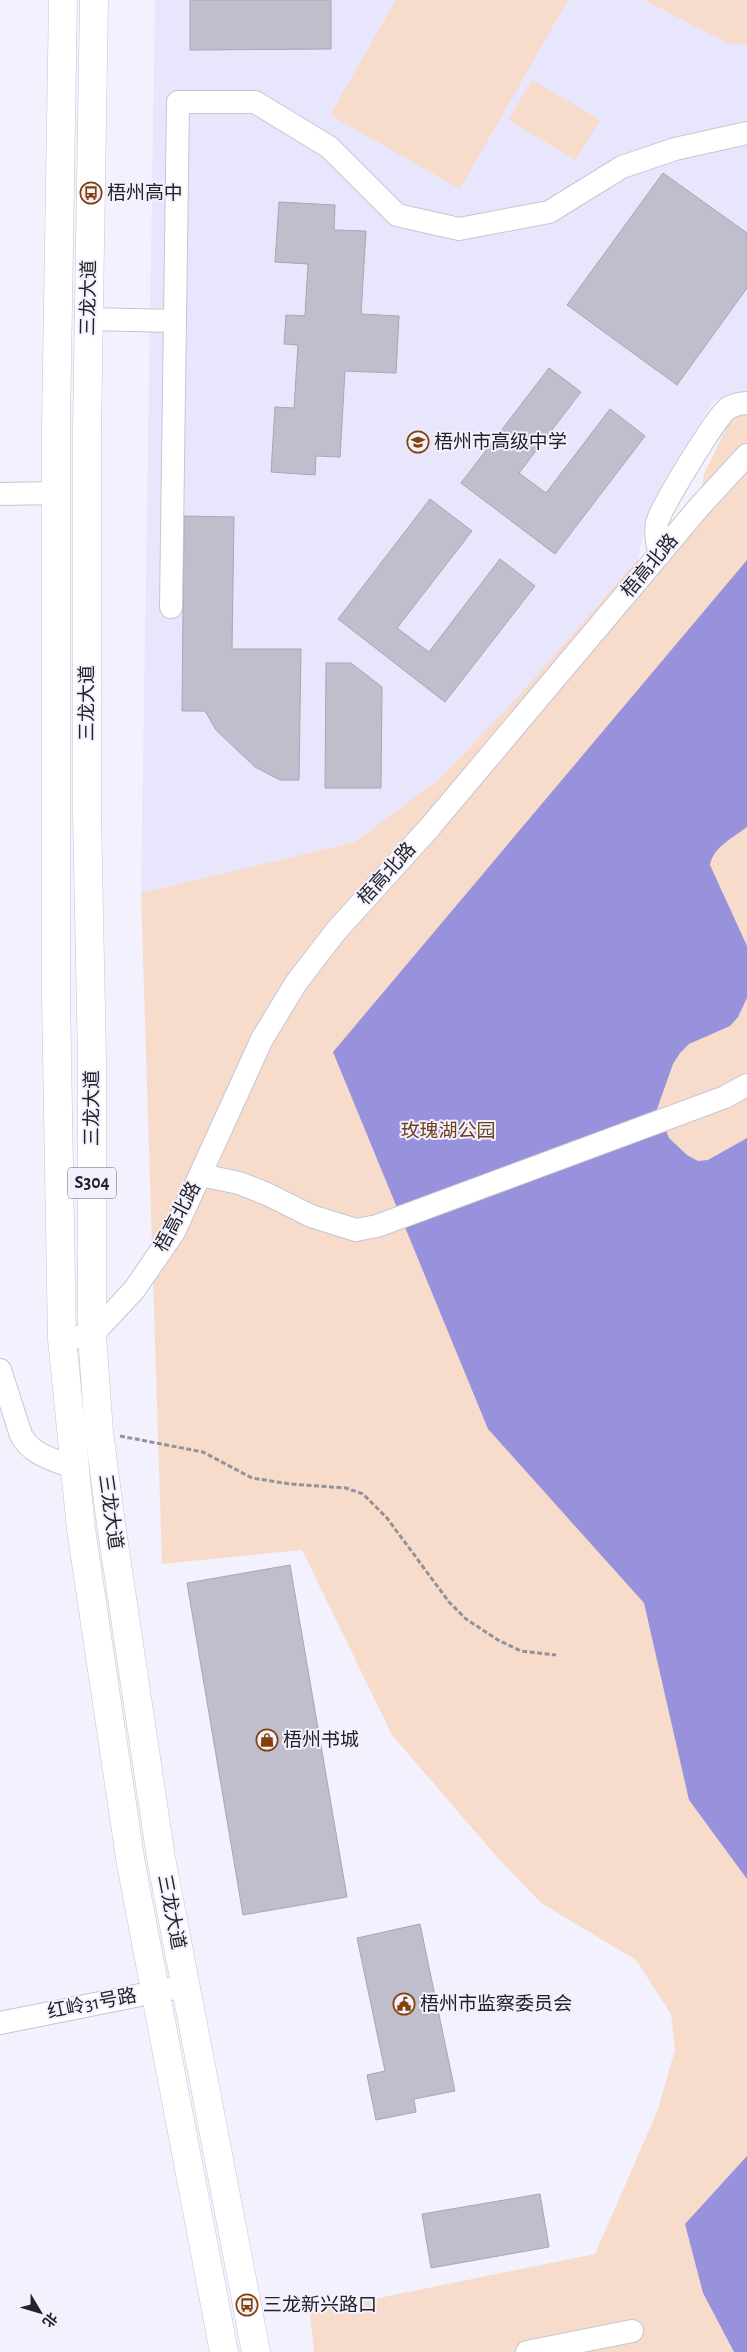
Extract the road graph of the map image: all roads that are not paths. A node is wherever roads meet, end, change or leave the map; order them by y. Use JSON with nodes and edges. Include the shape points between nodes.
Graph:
{"nodes":[{"id":1,"x":63,"y":0,"type":"edge"},
{"id":2,"x":94,"y":0,"type":"edge"},
{"id":3,"x":747,"y":133,"type":"edge"},
{"id":4,"x":89,"y":319,"type":"junction"},
{"id":5,"x":175,"y":321,"type":"junction"},
{"id":6,"x":747,"y":403,"type":"edge"},
{"id":7,"x":747,"y":456,"type":"edge"},
{"id":8,"x":56,"y":493,"type":"junction"},
{"id":9,"x":0,"y":494,"type":"edge"},
{"id":10,"x":660,"y":554,"type":"junction"},
{"id":11,"x":171,"y":607,"type":"dead end"},
{"id":12,"x":747,"y":1086,"type":"edge"},
{"id":13,"x":201,"y":1176,"type":"junction"},
{"id":14,"x":92,"y":1335,"type":"junction"},
{"id":15,"x":62,"y":1339,"type":"junction"},
{"id":16,"x":0,"y":1370,"type":"edge"},
{"id":17,"x":75,"y":1468,"type":"junction"},
{"id":18,"x":185,"y":1986,"type":"junction"},
{"id":19,"x":155,"y":1992,"type":"junction"},
{"id":20,"x":0,"y":2023,"type":"edge"},
{"id":21,"x":632,"y":2331,"type":"dead end"},
{"id":22,"x":224,"y":2352,"type":"edge"},
{"id":23,"x":256,"y":2352,"type":"edge"},
{"id":24,"x":527,"y":2352,"type":"edge"}],
"edges":[{"from":1,"to":8,"type":"main road","name":"三龙大道","number":"S304"},
{"from":2,"to":4,"type":"main road","name":"三龙大道","number":"S304"},
{"from":3,"to":5,"type":"street","via":[[675,149],[622,167],[549,212],[459,229],[397,215],[329,147],[255,102],[178,102]]},
{"from":4,"to":5,"type":"street"},
{"from":4,"to":14,"type":"main road","name":"三龙大道","number":"S304","via":[[87,814],[92,1060]]},
{"from":5,"to":11,"type":"street"},
{"from":6,"to":10,"type":"street","via":[[729,408],[708,434],[667,502],[657,522]]},
{"from":7,"to":10,"type":"street","name":"梧高北路"},
{"from":8,"to":9,"type":"street"},
{"from":8,"to":15,"type":"main road","name":"三龙大道","number":"S304","via":[[56,998]]},
{"from":10,"to":13,"type":"street","name":"梧高北路","via":[[430,828],[336,931],[296,983],[262,1039]]},
{"from":12,"to":13,"type":"street","via":[[712,1102],[377,1226],[356,1230],[311,1216],[239,1183]]},
{"from":13,"to":14,"type":"street","name":"梧高北路","via":[[174,1232],[134,1290]]},
{"from":14,"to":15,"type":"street"},
{"from":14,"to":18,"type":"main road","name":"三龙大道","number":"S304","via":[[99,1432],[161,1858]]},
{"from":15,"to":17,"type":"main road","name":"三龙大道","number":"S304"},
{"from":16,"to":17,"type":"street","via":[[20,1435],[26,1444],[38,1453]]},
{"from":17,"to":19,"type":"main road","name":"三龙大道","number":"S304","via":[[81,1529],[131,1864]]},
{"from":18,"to":19,"type":"street","name":"红岭31号路"},
{"from":18,"to":23,"type":"main road","name":"三龙大道","number":"S304"},
{"from":19,"to":20,"type":"street","name":"红岭31号路"},
{"from":19,"to":22,"type":"main road","name":"三龙大道","number":"S304"},
{"from":21,"to":24,"type":"street"}]}
